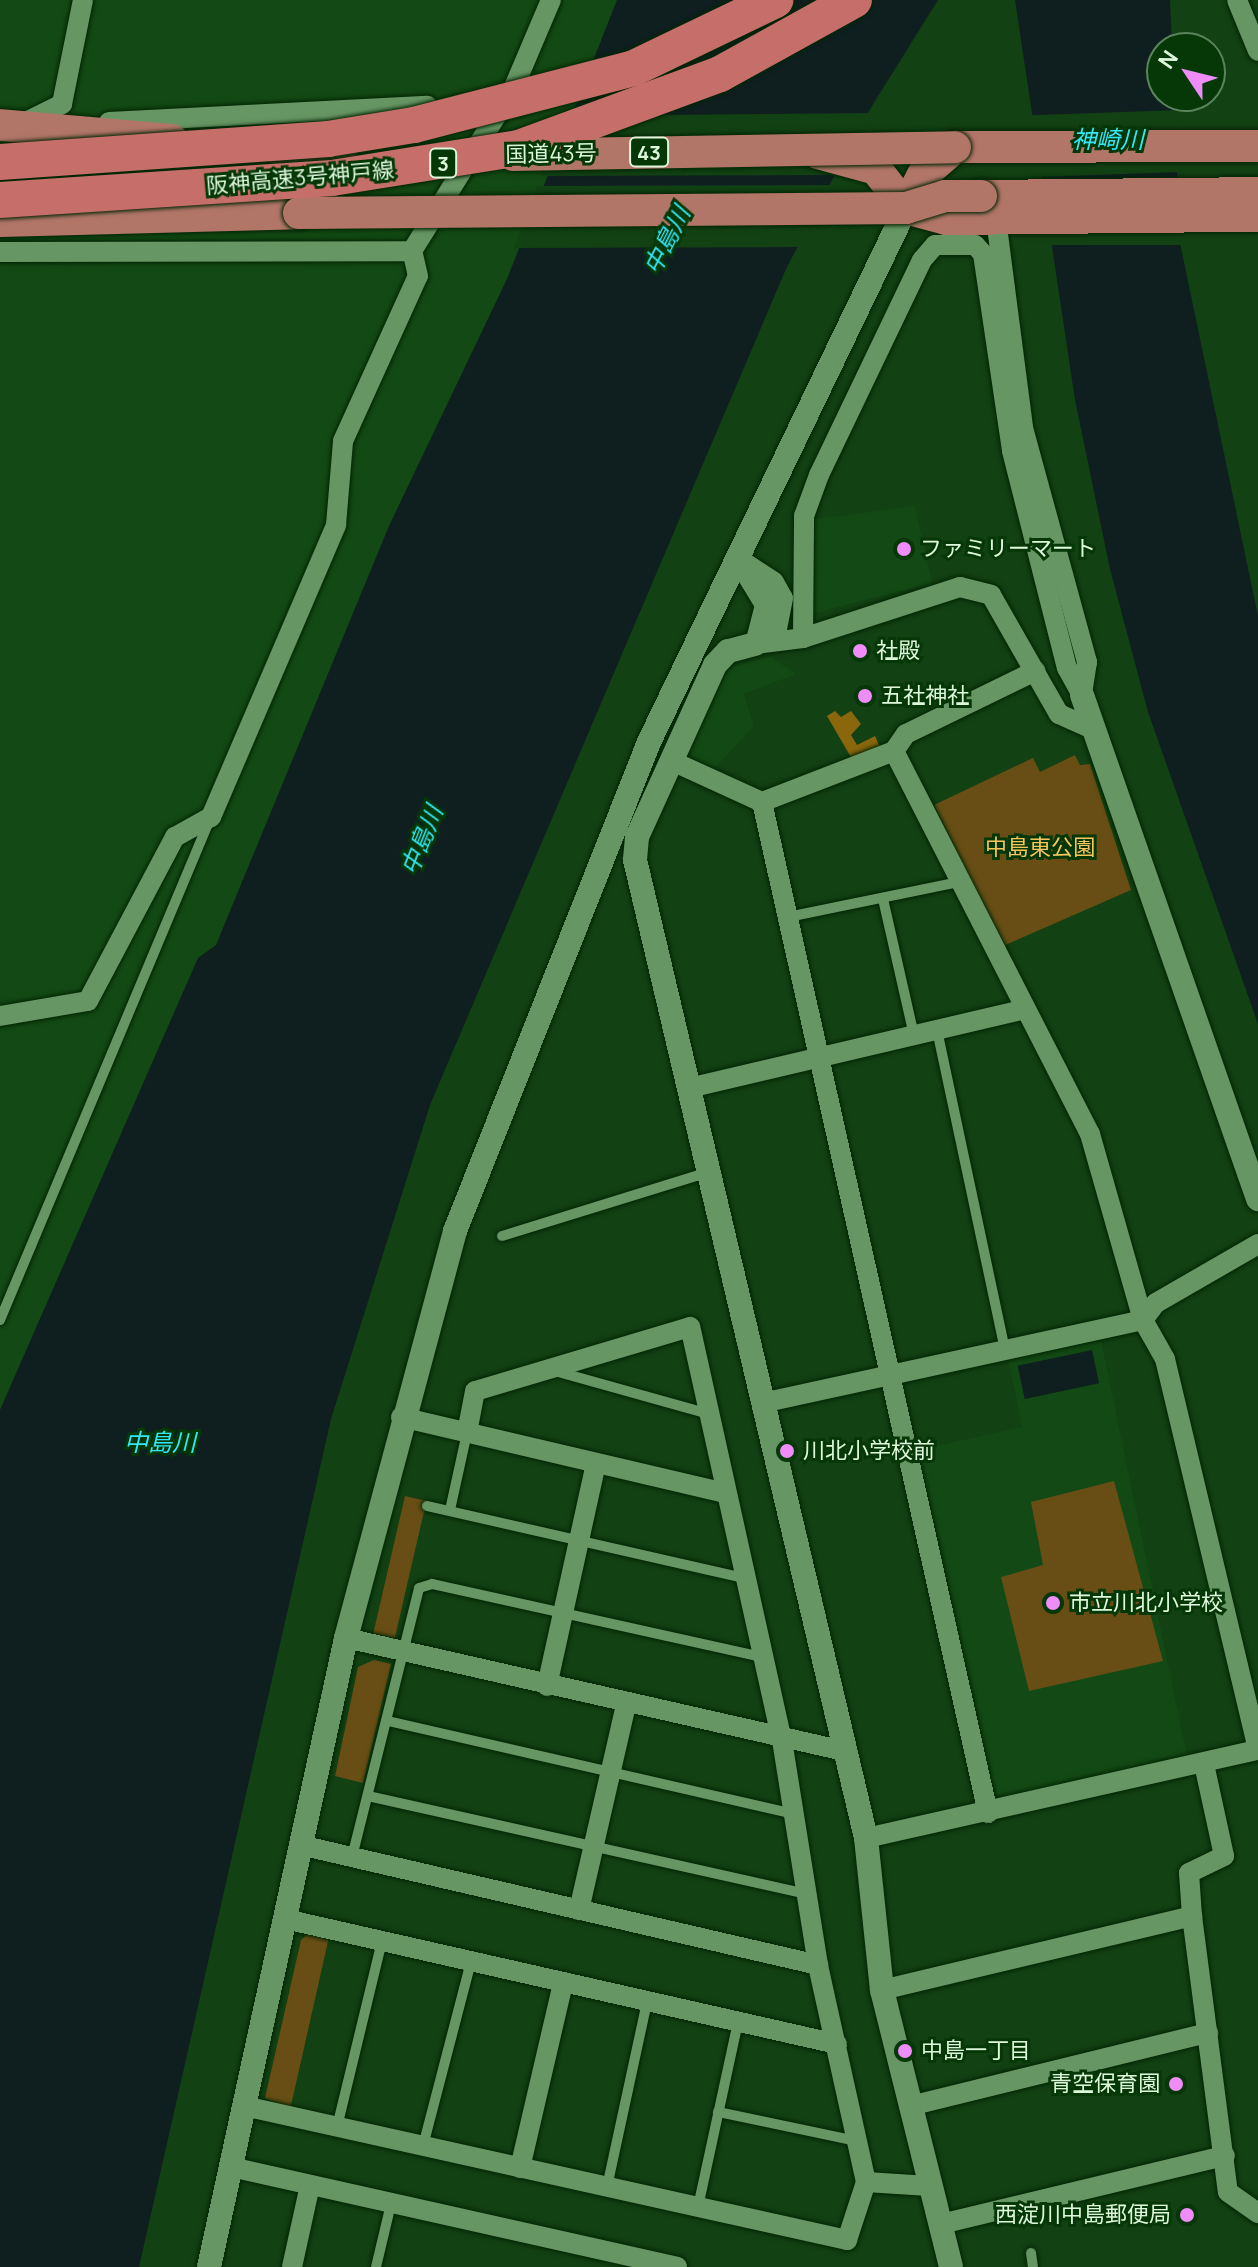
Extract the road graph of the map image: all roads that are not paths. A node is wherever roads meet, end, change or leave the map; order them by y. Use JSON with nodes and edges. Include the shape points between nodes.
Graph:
{"nodes":[{"id":1,"x":83,"y":0,"type":"edge"},
{"id":2,"x":551,"y":0,"type":"edge"},
{"id":3,"x":775,"y":0,"type":"edge"},
{"id":4,"x":854,"y":0,"type":"edge"},
{"id":5,"x":1237,"y":0,"type":"edge"},
{"id":6,"x":1258,"y":51,"type":"edge"},
{"id":7,"x":514,"y":87,"type":"junction"},
{"id":8,"x":11,"y":125,"type":"edge"},
{"id":9,"x":1255,"y":142,"type":"edge"},
{"id":10,"x":955,"y":147,"type":"junction"},
{"id":11,"x":805,"y":149,"type":"junction"},
{"id":12,"x":210,"y":153,"type":"junction"},
{"id":13,"x":0,"y":164,"type":"edge"},
{"id":14,"x":1258,"y":193,"type":"edge"},
{"id":15,"x":906,"y":208,"type":"junction"},
{"id":16,"x":3,"y":216,"type":"edge"},
{"id":17,"x":1258,"y":216,"type":"edge"},
{"id":18,"x":996,"y":219,"type":"junction"},
{"id":19,"x":412,"y":251,"type":"junction"},
{"id":20,"x":0,"y":252,"type":"edge"},
{"id":21,"x":736,"y":557,"type":"junction"},
{"id":22,"x":801,"y":573,"type":"junction"},
{"id":23,"x":778,"y":588,"type":"junction"},
{"id":24,"x":803,"y":638,"type":"junction"},
{"id":25,"x":755,"y":644,"type":"junction"},
{"id":26,"x":1035,"y":671,"type":"junction"},
{"id":27,"x":1082,"y":695,"type":"junction"},
{"id":28,"x":1088,"y":727,"type":"junction"},
{"id":29,"x":894,"y":751,"type":"junction"},
{"id":30,"x":672,"y":761,"type":"junction"},
{"id":31,"x":762,"y":802,"type":"junction"},
{"id":32,"x":211,"y":817,"type":"junction"},
{"id":33,"x":959,"y":882,"type":"junction"},
{"id":34,"x":883,"y":899,"type":"junction"},
{"id":35,"x":788,"y":917,"type":"junction"},
{"id":36,"x":1022,"y":1010,"type":"junction"},
{"id":37,"x":0,"y":1016,"type":"edge"},
{"id":38,"x":937,"y":1030,"type":"junction"},
{"id":39,"x":914,"y":1036,"type":"junction"},
{"id":40,"x":820,"y":1059,"type":"junction"},
{"id":41,"x":689,"y":1088,"type":"junction"},
{"id":42,"x":709,"y":1172,"type":"junction"},
{"id":43,"x":1258,"y":1199,"type":"edge"},
{"id":44,"x":502,"y":1236,"type":"dead end"},
{"id":45,"x":1258,"y":1244,"type":"edge"},
{"id":46,"x":0,"y":1320,"type":"edge"},
{"id":47,"x":1143,"y":1320,"type":"junction"},
{"id":48,"x":1005,"y":1350,"type":"junction"},
{"id":49,"x":549,"y":1369,"type":"junction"},
{"id":50,"x":893,"y":1374,"type":"junction"},
{"id":51,"x":762,"y":1403,"type":"junction"},
{"id":52,"x":710,"y":1415,"type":"junction"},
{"id":53,"x":401,"y":1417,"type":"junction"},
{"id":54,"x":467,"y":1433,"type":"junction"},
{"id":55,"x":596,"y":1464,"type":"junction"},
{"id":56,"x":725,"y":1493,"type":"junction"},
{"id":57,"x":427,"y":1506,"type":"dead end"},
{"id":58,"x":450,"y":1510,"type":"junction"},
{"id":59,"x":579,"y":1540,"type":"junction"},
{"id":60,"x":745,"y":1578,"type":"junction"},
{"id":61,"x":563,"y":1614,"type":"junction"},
{"id":62,"x":346,"y":1638,"type":"junction"},
{"id":63,"x":406,"y":1652,"type":"junction"},
{"id":64,"x":762,"y":1657,"type":"junction"},
{"id":65,"x":547,"y":1686,"type":"junction"},
{"id":66,"x":626,"y":1705,"type":"junction"},
{"id":67,"x":388,"y":1721,"type":"junction"},
{"id":68,"x":782,"y":1741,"type":"junction"},
{"id":69,"x":1258,"y":1750,"type":"edge"},
{"id":70,"x":844,"y":1751,"type":"junction"},
{"id":71,"x":1204,"y":1764,"type":"junction"},
{"id":72,"x":610,"y":1773,"type":"junction"},
{"id":73,"x":368,"y":1796,"type":"junction"},
{"id":74,"x":988,"y":1813,"type":"junction"},
{"id":75,"x":793,"y":1814,"type":"junction"},
{"id":76,"x":866,"y":1838,"type":"junction"},
{"id":77,"x":593,"y":1844,"type":"junction"},
{"id":78,"x":300,"y":1845,"type":"junction"},
{"id":79,"x":352,"y":1857,"type":"junction"},
{"id":80,"x":806,"y":1894,"type":"junction"},
{"id":81,"x":579,"y":1910,"type":"junction"},
{"id":82,"x":1192,"y":1916,"type":"junction"},
{"id":83,"x":285,"y":1919,"type":"junction"},
{"id":84,"x":382,"y":1941,"type":"junction"},
{"id":85,"x":471,"y":1962,"type":"junction"},
{"id":86,"x":818,"y":1965,"type":"junction"},
{"id":87,"x":563,"y":1983,"type":"junction"},
{"id":88,"x":882,"y":1990,"type":"junction"},
{"id":89,"x":647,"y":2002,"type":"junction"},
{"id":90,"x":738,"y":2022,"type":"junction"},
{"id":91,"x":1208,"y":2033,"type":"junction"},
{"id":92,"x":837,"y":2044,"type":"junction"},
{"id":93,"x":244,"y":2106,"type":"junction"},
{"id":94,"x":910,"y":2106,"type":"junction"},
{"id":95,"x":718,"y":2112,"type":"junction"},
{"id":96,"x":337,"y":2127,"type":"junction"},
{"id":97,"x":857,"y":2141,"type":"junction"},
{"id":98,"x":423,"y":2146,"type":"junction"},
{"id":99,"x":1225,"y":2156,"type":"junction"},
{"id":100,"x":231,"y":2167,"type":"junction"},
{"id":101,"x":520,"y":2168,"type":"junction"},
{"id":102,"x":866,"y":2182,"type":"junction"},
{"id":103,"x":310,"y":2185,"type":"junction"},
{"id":104,"x":929,"y":2186,"type":"junction"},
{"id":105,"x":607,"y":2187,"type":"junction"},
{"id":106,"x":391,"y":2204,"type":"junction"},
{"id":107,"x":698,"y":2207,"type":"junction"},
{"id":108,"x":1258,"y":2213,"type":"edge"},
{"id":109,"x":941,"y":2224,"type":"junction"},
{"id":110,"x":575,"y":2246,"type":"junction"},
{"id":111,"x":1031,"y":2253,"type":"dead end"},
{"id":112,"x":209,"y":2267,"type":"edge"},
{"id":113,"x":292,"y":2267,"type":"edge"},
{"id":114,"x":376,"y":2267,"type":"edge"},
{"id":115,"x":574,"y":2267,"type":"edge"},
{"id":116,"x":677,"y":2267,"type":"edge"},
{"id":117,"x":951,"y":2267,"type":"edge"},
{"id":118,"x":1033,"y":2267,"type":"edge"}],
"edges":[{"from":1,"to":8,"type":"street","via":[[62,104]]},
{"from":2,"to":7,"type":"street"},
{"from":3,"to":13,"type":"highway","name":"阪神高速3号神戸線","number":"3","bridge":true,"via":[[634,68],[414,125],[328,139]]},
{"from":4,"to":16,"type":"highway","name":"阪神高速3号神戸線","number":"3","bridge":true,"via":[[720,74],[519,148],[332,178]]},
{"from":5,"to":6,"type":"street"},
{"from":7,"to":8,"type":"street","via":[[416,108]]},
{"from":7,"to":19,"type":"street"},
{"from":8,"to":12,"type":"highway"},
{"from":9,"to":10,"type":"highway","name":"国道43号","number":"43"},
{"from":10,"to":11,"type":"highway","name":"国道43号","number":"43","bridge":true},
{"from":10,"to":15,"type":"highway","via":[[923,175]]},
{"from":11,"to":12,"type":"highway","name":"国道43号","number":"43","bridge":true,"via":[[342,159]]},
{"from":11,"to":15,"type":"highway","bridge":true,"via":[[876,169]]},
{"from":12,"to":13,"type":"highway"},
{"from":14,"to":15,"type":"highway","bridge":true,"via":[[945,196]]},
{"from":15,"to":16,"type":"highway","bridge":true},
{"from":15,"to":18,"type":"highway","via":[[946,219]]},
{"from":15,"to":21,"type":"street"},
{"from":17,"to":18,"type":"highway"},
{"from":18,"to":27,"type":"street","via":[[1023,428],[1087,662]]},
{"from":19,"to":20,"type":"street"},
{"from":19,"to":32,"type":"street","via":[[418,276],[343,441],[336,525]]},
{"from":21,"to":23,"type":"street"},
{"from":21,"to":25,"type":"street","via":[[765,605]]},
{"from":21,"to":53,"type":"street","via":[[649,742],[495,1119]]},
{"from":22,"to":23,"type":"street","via":[[790,587]]},
{"from":22,"to":24,"type":"street"},
{"from":22,"to":27,"type":"street","via":[[804,516],[819,475],[922,260],[935,245],[975,245],[983,254],[1012,451],[1067,668]]},
{"from":23,"to":25,"type":"street","via":[[780,621]]},
{"from":24,"to":25,"type":"street"},
{"from":24,"to":26,"type":"street","via":[[960,587],[991,595]]},
{"from":25,"to":30,"type":"street","via":[[718,658]]},
{"from":26,"to":28,"type":"street","via":[[1059,714]]},
{"from":26,"to":29,"type":"street","via":[[906,734]]},
{"from":27,"to":28,"type":"street"},
{"from":28,"to":43,"type":"street"},
{"from":29,"to":31,"type":"street"},
{"from":29,"to":33,"type":"street"},
{"from":30,"to":31,"type":"street"},
{"from":30,"to":41,"type":"street","via":[[635,860]]},
{"from":31,"to":35,"type":"street"},
{"from":32,"to":37,"type":"street","via":[[175,837],[88,1001]]},
{"from":32,"to":46,"type":"lane"},
{"from":33,"to":34,"type":"lane"},
{"from":33,"to":36,"type":"street"},
{"from":34,"to":35,"type":"lane"},
{"from":34,"to":39,"type":"lane"},
{"from":35,"to":40,"type":"street"},
{"from":36,"to":38,"type":"street"},
{"from":36,"to":47,"type":"street","via":[[1090,1134]]},
{"from":38,"to":39,"type":"street"},
{"from":38,"to":48,"type":"lane"},
{"from":39,"to":40,"type":"street"},
{"from":40,"to":41,"type":"street"},
{"from":40,"to":50,"type":"street"},
{"from":41,"to":42,"type":"street"},
{"from":42,"to":44,"type":"lane"},
{"from":42,"to":51,"type":"street"},
{"from":45,"to":47,"type":"street","via":[[1156,1303]]},
{"from":47,"to":48,"type":"street"},
{"from":47,"to":69,"type":"street","via":[[1165,1359]]},
{"from":48,"to":50,"type":"street"},
{"from":49,"to":52,"type":"lane"},
{"from":49,"to":52,"type":"street","via":[[690,1327]]},
{"from":49,"to":54,"type":"street","via":[[475,1391]]},
{"from":50,"to":51,"type":"street"},
{"from":50,"to":74,"type":"street"},
{"from":51,"to":70,"type":"street"},
{"from":52,"to":56,"type":"street"},
{"from":53,"to":54,"type":"street"},
{"from":53,"to":62,"type":"street"},
{"from":54,"to":55,"type":"street"},
{"from":54,"to":58,"type":"lane"},
{"from":55,"to":56,"type":"street"},
{"from":55,"to":59,"type":"street"},
{"from":56,"to":60,"type":"street"},
{"from":57,"to":58,"type":"lane"},
{"from":58,"to":59,"type":"lane"},
{"from":59,"to":60,"type":"lane"},
{"from":59,"to":61,"type":"street"},
{"from":60,"to":64,"type":"street"},
{"from":61,"to":63,"type":"lane","via":[[432,1584],[419,1588]]},
{"from":61,"to":64,"type":"lane"},
{"from":61,"to":65,"type":"street"},
{"from":62,"to":63,"type":"street"},
{"from":62,"to":78,"type":"street"},
{"from":63,"to":65,"type":"street"},
{"from":63,"to":67,"type":"lane"},
{"from":64,"to":68,"type":"street"},
{"from":65,"to":66,"type":"street"},
{"from":66,"to":68,"type":"street"},
{"from":66,"to":72,"type":"street"},
{"from":67,"to":72,"type":"lane"},
{"from":67,"to":73,"type":"lane"},
{"from":68,"to":70,"type":"street"},
{"from":68,"to":75,"type":"street"},
{"from":69,"to":71,"type":"street"},
{"from":70,"to":76,"type":"street"},
{"from":71,"to":74,"type":"street"},
{"from":71,"to":82,"type":"street","via":[[1224,1856],[1189,1873]]},
{"from":72,"to":75,"type":"lane"},
{"from":72,"to":77,"type":"street"},
{"from":73,"to":77,"type":"lane"},
{"from":73,"to":79,"type":"lane"},
{"from":74,"to":76,"type":"street"},
{"from":75,"to":80,"type":"street"},
{"from":76,"to":88,"type":"street"},
{"from":77,"to":80,"type":"lane"},
{"from":77,"to":81,"type":"street"},
{"from":78,"to":79,"type":"street"},
{"from":78,"to":83,"type":"street"},
{"from":79,"to":81,"type":"street"},
{"from":80,"to":86,"type":"street"},
{"from":81,"to":86,"type":"street"},
{"from":82,"to":88,"type":"street"},
{"from":82,"to":91,"type":"street"},
{"from":83,"to":84,"type":"street"},
{"from":83,"to":93,"type":"street"},
{"from":84,"to":85,"type":"street"},
{"from":84,"to":96,"type":"lane"},
{"from":85,"to":87,"type":"street"},
{"from":85,"to":98,"type":"lane"},
{"from":86,"to":92,"type":"street"},
{"from":87,"to":89,"type":"street"},
{"from":87,"to":101,"type":"street"},
{"from":88,"to":94,"type":"street"},
{"from":89,"to":90,"type":"street"},
{"from":89,"to":105,"type":"lane"},
{"from":90,"to":92,"type":"street"},
{"from":90,"to":95,"type":"lane"},
{"from":91,"to":94,"type":"street"},
{"from":91,"to":99,"type":"street"},
{"from":92,"to":97,"type":"street"},
{"from":93,"to":96,"type":"street"},
{"from":93,"to":100,"type":"street"},
{"from":94,"to":104,"type":"street"},
{"from":95,"to":97,"type":"lane"},
{"from":95,"to":107,"type":"lane"},
{"from":96,"to":98,"type":"street"},
{"from":97,"to":102,"type":"street"},
{"from":98,"to":101,"type":"street"},
{"from":99,"to":108,"type":"street","via":[[1228,2192]]},
{"from":99,"to":109,"type":"street"},
{"from":100,"to":103,"type":"street"},
{"from":100,"to":112,"type":"street"},
{"from":101,"to":105,"type":"street"},
{"from":102,"to":104,"type":"street"},
{"from":102,"to":107,"type":"street","via":[[847,2240]]},
{"from":103,"to":106,"type":"street"},
{"from":103,"to":113,"type":"street"},
{"from":104,"to":109,"type":"street"},
{"from":105,"to":107,"type":"street"},
{"from":106,"to":110,"type":"street"},
{"from":106,"to":114,"type":"lane"},
{"from":109,"to":117,"type":"street"},
{"from":110,"to":115,"type":"street"},
{"from":110,"to":116,"type":"street"},
{"from":111,"to":118,"type":"lane"}]}
